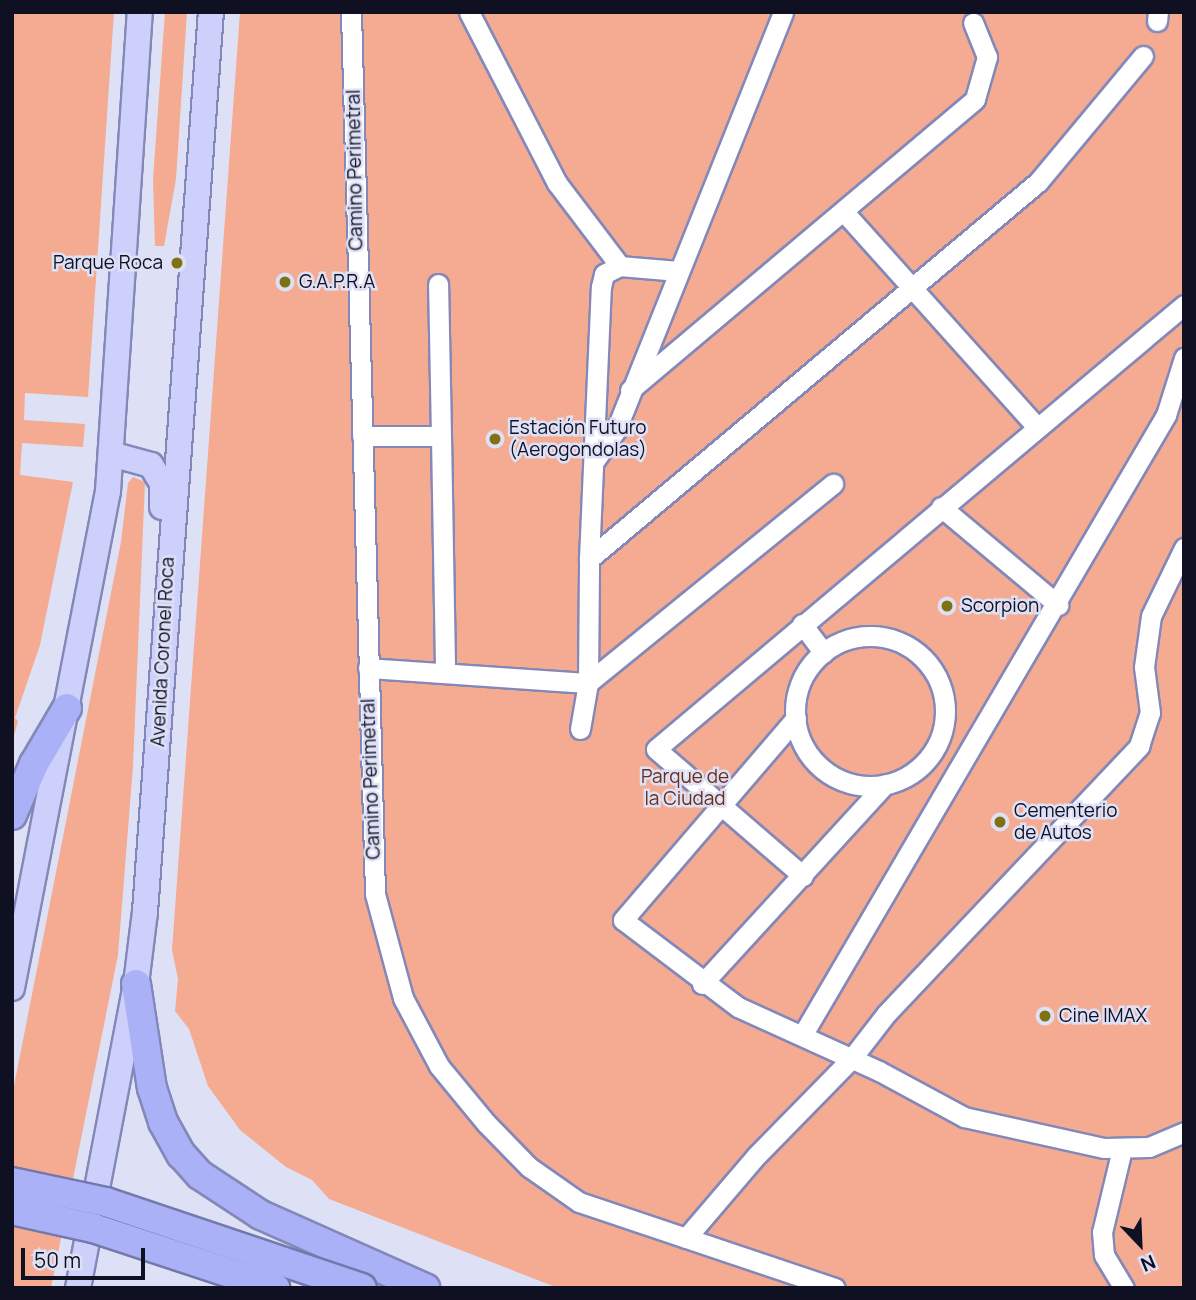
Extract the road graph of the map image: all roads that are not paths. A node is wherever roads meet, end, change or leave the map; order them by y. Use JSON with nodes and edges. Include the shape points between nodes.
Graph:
{"nodes":[{"id":1,"x":140,"y":12,"type":"edge"},
{"id":2,"x":211,"y":12,"type":"edge"},
{"id":3,"x":351,"y":12,"type":"edge"},
{"id":4,"x":469,"y":12,"type":"edge"},
{"id":5,"x":783,"y":12,"type":"edge"},
{"id":6,"x":973,"y":23,"type":"dead end"},
{"id":7,"x":1143,"y":56,"type":"dead end"},
{"id":8,"x":844,"y":212,"type":"junction"},
{"id":9,"x":620,"y":266,"type":"junction"},
{"id":10,"x":678,"y":271,"type":"junction"},
{"id":11,"x":438,"y":284,"type":"dead end"},
{"id":12,"x":914,"y":288,"type":"junction"},
{"id":13,"x":1184,"y":304,"type":"edge"},
{"id":14,"x":1184,"y":358,"type":"edge"},
{"id":15,"x":631,"y":390,"type":"junction"},
{"id":16,"x":1037,"y":427,"type":"junction"},
{"id":17,"x":362,"y":436,"type":"junction"},
{"id":18,"x":441,"y":436,"type":"junction"},
{"id":19,"x":111,"y":454,"type":"junction"},
{"id":20,"x":595,"y":460,"type":"junction"},
{"id":21,"x":833,"y":484,"type":"dead end"},
{"id":22,"x":941,"y":508,"type":"junction"},
{"id":23,"x":1184,"y":548,"type":"edge"},
{"id":24,"x":589,"y":559,"type":"junction"},
{"id":25,"x":165,"y":588,"type":"junction"},
{"id":26,"x":1058,"y":605,"type":"junction"},
{"id":27,"x":802,"y":624,"type":"junction"},
{"id":28,"x":824,"y":653,"type":"junction"},
{"id":29,"x":368,"y":668,"type":"junction"},
{"id":30,"x":445,"y":673,"type":"junction"},
{"id":31,"x":588,"y":683,"type":"junction"},
{"id":32,"x":67,"y":708,"type":"junction"},
{"id":33,"x":796,"y":718,"type":"junction"},
{"id":34,"x":580,"y":729,"type":"dead end"},
{"id":35,"x":885,"y":784,"type":"junction"},
{"id":36,"x":721,"y":806,"type":"junction"},
{"id":37,"x":12,"y":815,"type":"edge"},
{"id":38,"x":803,"y":876,"type":"junction"},
{"id":39,"x":136,"y":984,"type":"junction"},
{"id":40,"x":702,"y":984,"type":"junction"},
{"id":41,"x":12,"y":988,"type":"edge"},
{"id":42,"x":803,"y":1034,"type":"junction"},
{"id":43,"x":852,"y":1058,"type":"junction"},
{"id":44,"x":1184,"y":1132,"type":"edge"},
{"id":45,"x":1122,"y":1149,"type":"junction"},
{"id":46,"x":12,"y":1182,"type":"edge"},
{"id":47,"x":12,"y":1210,"type":"edge"},
{"id":48,"x":686,"y":1238,"type":"junction"},
{"id":49,"x":78,"y":1288,"type":"edge"},
{"id":50,"x":275,"y":1288,"type":"edge"},
{"id":51,"x":362,"y":1288,"type":"edge"},
{"id":52,"x":425,"y":1288,"type":"edge"},
{"id":53,"x":835,"y":1288,"type":"edge"},
{"id":54,"x":1124,"y":1288,"type":"edge"}],
"edges":[{"from":1,"to":19,"type":"main road"},
{"from":2,"to":25,"type":"main road","name":"Avenida Coronel Roca"},
{"from":3,"to":17,"type":"street","name":"Camino Perimetral"},
{"from":4,"to":9,"type":"street","via":[[557,183]]},
{"from":5,"to":10,"type":"street"},
{"from":6,"to":8,"type":"street","via":[[987,57],[975,99]]},
{"from":7,"to":12,"type":"street","via":[[1038,182]]},
{"from":8,"to":12,"type":"street"},
{"from":8,"to":15,"type":"street"},
{"from":9,"to":10,"type":"street"},
{"from":9,"to":20,"type":"street","via":[[604,274],[600,299]]},
{"from":10,"to":15,"type":"street"},
{"from":11,"to":18,"type":"street"},
{"from":12,"to":16,"type":"street"},
{"from":12,"to":24,"type":"street"},
{"from":13,"to":16,"type":"street"},
{"from":14,"to":26,"type":"street","via":[[1166,415]]},
{"from":15,"to":20,"type":"street","via":[[617,430]]},
{"from":16,"to":22,"type":"street"},
{"from":17,"to":18,"type":"street"},
{"from":17,"to":29,"type":"street","name":"Camino Perimetral"},
{"from":18,"to":30,"type":"street"},
{"from":19,"to":25,"type":"main road","via":[[151,465],[162,483],[160,542]]},
{"from":19,"to":32,"type":"main road"},
{"from":20,"to":24,"type":"street"},
{"from":21,"to":31,"type":"street"},
{"from":22,"to":26,"type":"street"},
{"from":22,"to":27,"type":"street"},
{"from":23,"to":43,"type":"street","via":[[1151,616],[1144,667],[1150,713],[1139,746],[886,1014]]},
{"from":24,"to":31,"type":"street"},
{"from":25,"to":39,"type":"main road","name":"Avenida Coronel Roca","via":[[152,816]]},
{"from":26,"to":42,"type":"street"},
{"from":27,"to":28,"type":"street"},
{"from":27,"to":36,"type":"street","via":[[656,749]]},
{"from":28,"to":33,"type":"street","via":[[800,686]]},
{"from":28,"to":35,"type":"street","via":[[851,639],[889,638],[922,656],[937,676],[945,713],[935,749],[908,775]]},
{"from":29,"to":30,"type":"street"},
{"from":29,"to":48,"type":"street","name":"Camino Perimetral","via":[[375,894],[403,998],[439,1066],[529,1167],[569,1195]]},
{"from":30,"to":31,"type":"street"},
{"from":31,"to":34,"type":"street"},
{"from":32,"to":37,"type":"highway","via":[[34,764]]},
{"from":32,"to":41,"type":"main road"},
{"from":33,"to":35,"type":"street","via":[[804,745],[827,772],[849,783]]},
{"from":33,"to":36,"type":"street"},
{"from":35,"to":38,"type":"street"},
{"from":36,"to":38,"type":"street"},
{"from":36,"to":40,"type":"street","via":[[623,920]]},
{"from":38,"to":40,"type":"street"},
{"from":39,"to":49,"type":"main road","name":"Avenida Coronel Roca"},
{"from":39,"to":52,"type":"highway","via":[[152,1088],[181,1154],[225,1195]]},
{"from":40,"to":42,"type":"street","via":[[738,1007]]},
{"from":42,"to":43,"type":"street"},
{"from":43,"to":45,"type":"street","via":[[964,1117]]},
{"from":43,"to":48,"type":"street","via":[[757,1155]]},
{"from":44,"to":45,"type":"street","via":[[1149,1147]]},
{"from":45,"to":54,"type":"street","via":[[1102,1232],[1104,1255]]},
{"from":46,"to":51,"type":"highway","bridge":true,"via":[[106,1202]]},
{"from":47,"to":50,"type":"highway","bridge":true,"via":[[93,1227]]},
{"from":48,"to":53,"type":"street","name":"Camino Perimetral"}]}
